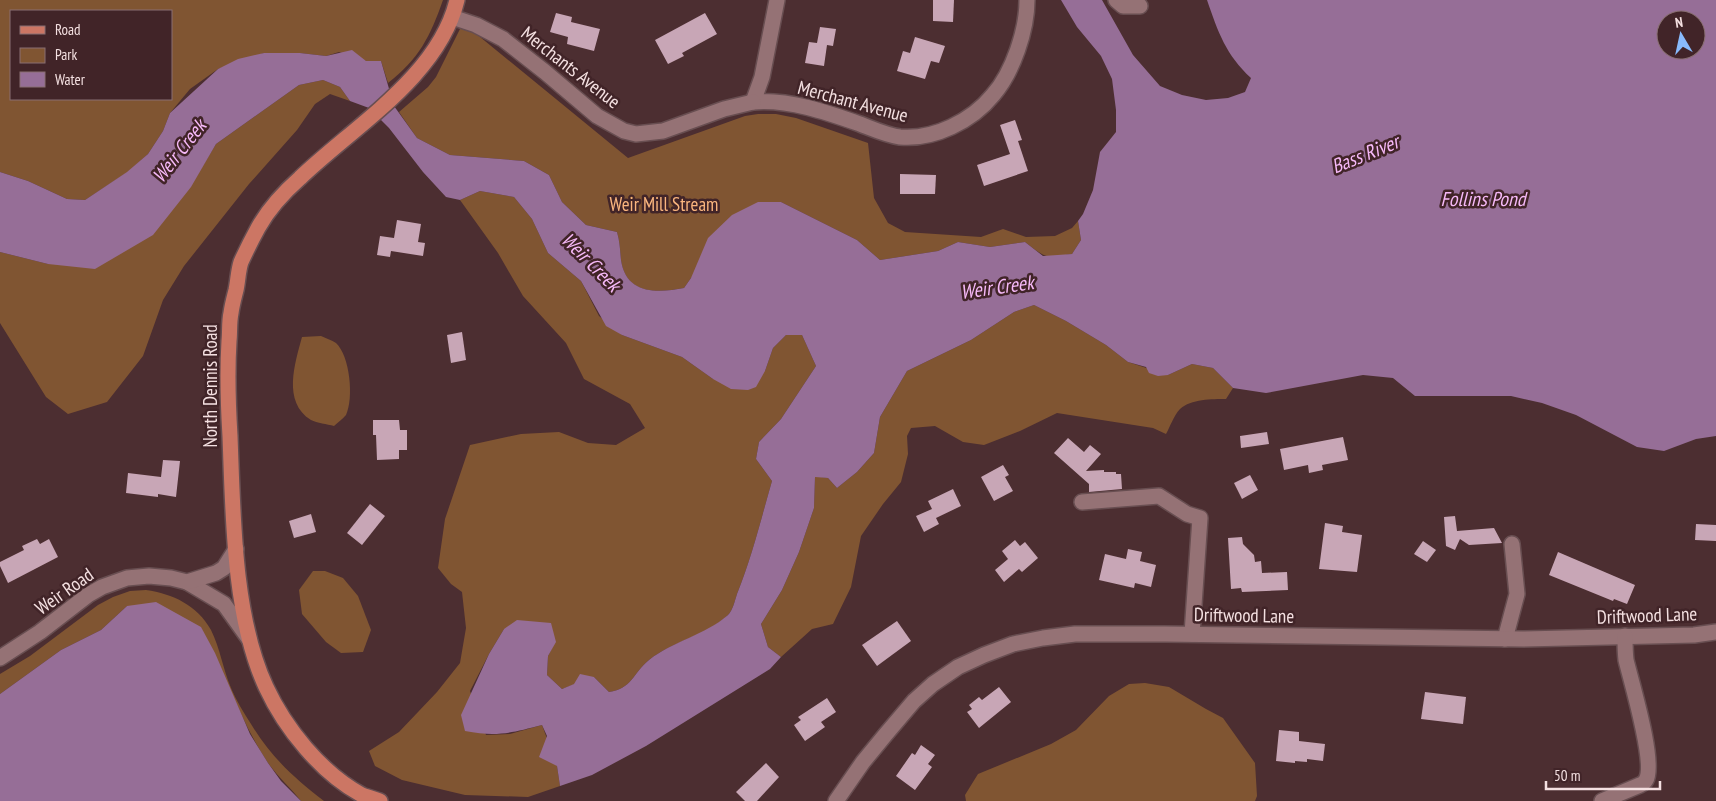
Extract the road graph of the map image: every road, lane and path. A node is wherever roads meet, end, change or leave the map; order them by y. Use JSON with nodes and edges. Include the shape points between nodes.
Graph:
{"nodes":[{"id":1,"x":457,"y":0,"type":"edge"},
{"id":2,"x":777,"y":0,"type":"edge"},
{"id":3,"x":1027,"y":0,"type":"edge"},
{"id":4,"x":1116,"y":0,"type":"edge"},
{"id":5,"x":1140,"y":6,"type":"dead end"},
{"id":6,"x":452,"y":16,"type":"junction"},
{"id":7,"x":753,"y":102,"type":"junction"},
{"id":8,"x":1082,"y":502,"type":"dead end"},
{"id":9,"x":1512,"y":544,"type":"dead end"},
{"id":10,"x":236,"y":549,"type":"junction"},
{"id":11,"x":187,"y":582,"type":"junction"},
{"id":12,"x":1716,"y":632,"type":"edge"},
{"id":13,"x":1192,"y":634,"type":"junction"},
{"id":14,"x":1625,"y":636,"type":"junction"},
{"id":15,"x":249,"y":639,"type":"junction"},
{"id":16,"x":1505,"y":639,"type":"junction"},
{"id":17,"x":2,"y":652,"type":"edge"},
{"id":18,"x":380,"y":801,"type":"edge"},
{"id":19,"x":836,"y":801,"type":"edge"},
{"id":20,"x":1602,"y":801,"type":"edge"}],
"edges":[{"from":1,"to":6,"type":"main road","name":"North Dennis Road"},
{"from":2,"to":7,"type":"street","via":[[762,77]]},
{"from":3,"to":7,"type":"street","name":"Merchant Avenue","via":[[1025,24],[1003,82],[977,111],[945,130],[900,137],[800,106]]},
{"from":4,"to":5,"type":"street","via":[[1123,6]]},
{"from":6,"to":7,"type":"street","name":"Merchants Avenue","via":[[503,39],[597,116],[624,131],[636,134],[663,131]]},
{"from":6,"to":10,"type":"main road","name":"North Dennis Road","via":[[422,68],[272,205],[240,264],[230,315],[228,361]]},
{"from":8,"to":13,"type":"street","via":[[1159,496],[1187,514],[1200,518]]},
{"from":9,"to":16,"type":"street","via":[[1517,594]]},
{"from":10,"to":11,"type":"street","name":"Weir Road","via":[[216,574]]},
{"from":10,"to":15,"type":"main road","name":"North Dennis Road"},
{"from":11,"to":15,"type":"street","name":"Weir Road","via":[[224,604]]},
{"from":11,"to":17,"type":"street","name":"Weir Road","via":[[149,576],[116,581],[88,596],[40,632]]},
{"from":12,"to":14,"type":"street","name":"Driftwood Lane"},
{"from":13,"to":16,"type":"street","name":"Driftwood Lane"},
{"from":13,"to":19,"type":"street","name":"Driftwood Lane","via":[[1076,634],[1043,638],[1013,644],[958,667],[914,701],[863,762]]},
{"from":14,"to":16,"type":"street","name":"Driftwood Lane"},
{"from":14,"to":20,"type":"street","via":[[1626,657],[1639,703],[1648,774],[1640,785]]},
{"from":15,"to":18,"type":"main road","name":"North Dennis Road","via":[[265,686],[312,756],[363,795]]}]}
